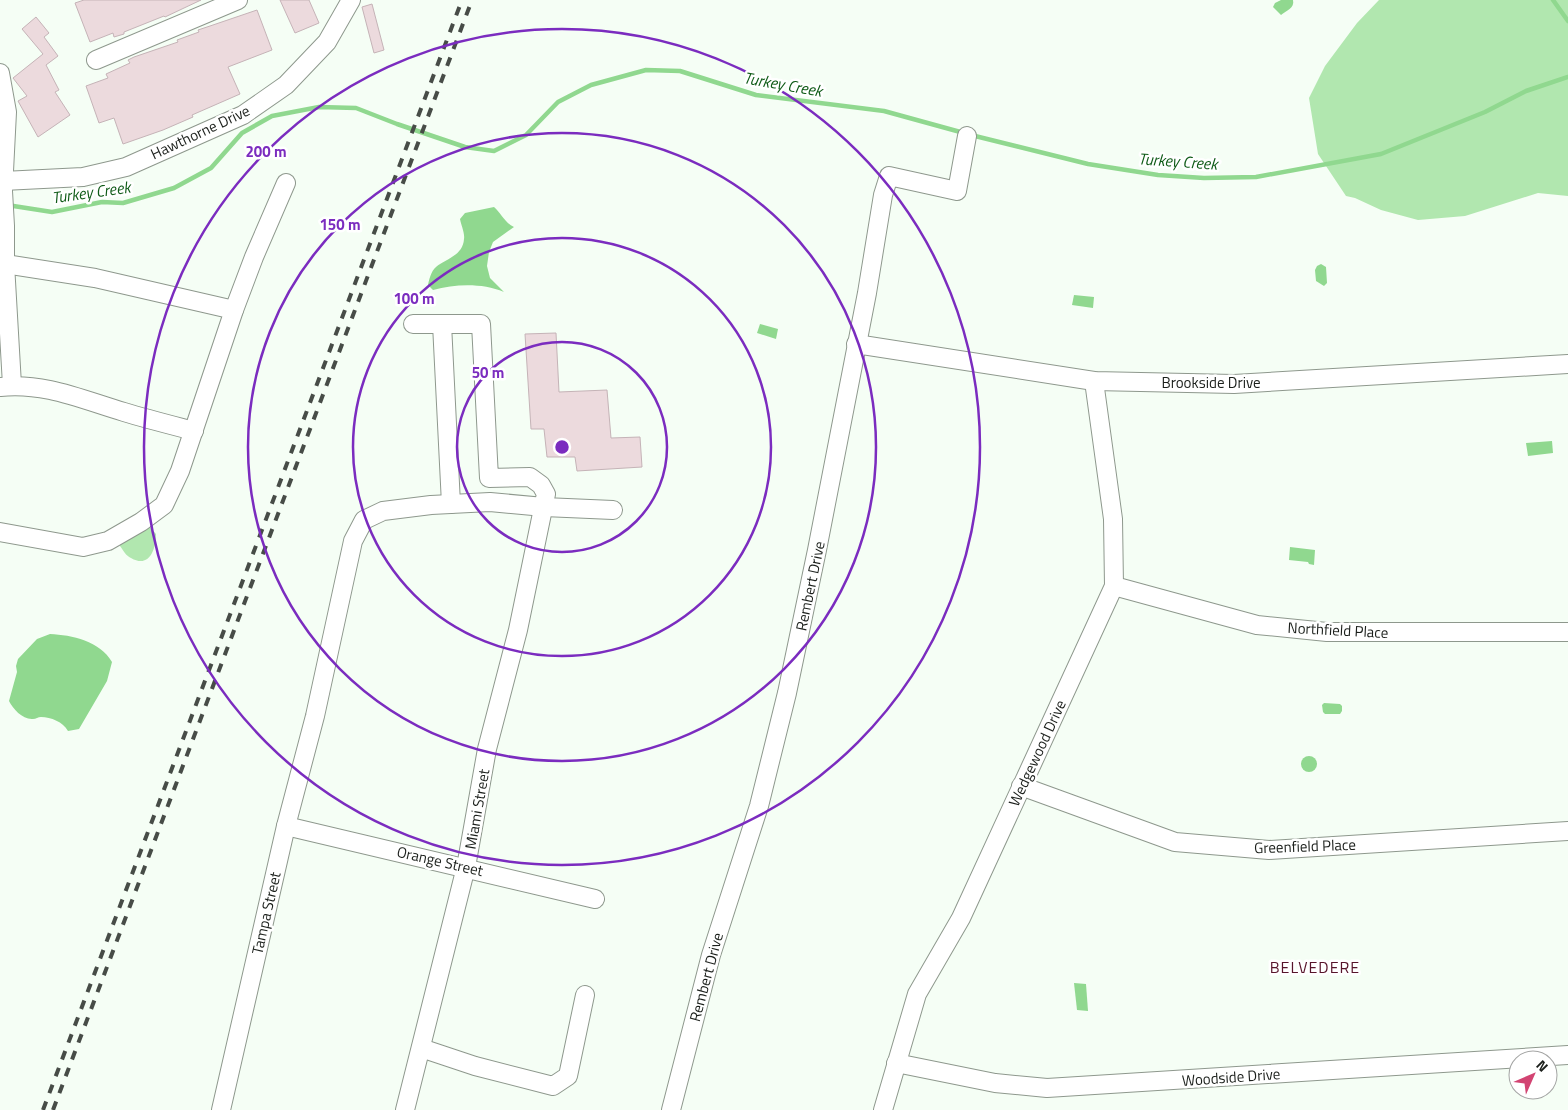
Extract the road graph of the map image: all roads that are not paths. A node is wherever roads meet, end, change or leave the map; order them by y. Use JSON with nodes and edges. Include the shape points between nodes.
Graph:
{"nodes":[{"id":1,"x":238,"y":0,"type":"edge"},
{"id":2,"x":351,"y":0,"type":"edge"},
{"id":3,"x":96,"y":60,"type":"dead end"},
{"id":4,"x":0,"y":73,"type":"edge"},
{"id":5,"x":4,"y":112,"type":"edge"},
{"id":6,"x":967,"y":136,"type":"dead end"},
{"id":7,"x":286,"y":182,"type":"dead end"},
{"id":8,"x":3,"y":186,"type":"junction"},
{"id":9,"x":2,"y":265,"type":"edge"},
{"id":10,"x":234,"y":310,"type":"junction"},
{"id":11,"x":413,"y":324,"type":"dead end"},
{"id":12,"x":442,"y":324,"type":"junction"},
{"id":13,"x":856,"y":344,"type":"junction"},
{"id":14,"x":1568,"y":364,"type":"edge"},
{"id":15,"x":1094,"y":381,"type":"junction"},
{"id":16,"x":6,"y":386,"type":"edge"},
{"id":17,"x":194,"y":431,"type":"junction"},
{"id":18,"x":488,"y":478,"type":"junction"},
{"id":19,"x":490,"y":502,"type":"junction"},
{"id":20,"x":452,"y":504,"type":"junction"},
{"id":21,"x":544,"y":507,"type":"junction"},
{"id":22,"x":612,"y":510,"type":"dead end"},
{"id":23,"x":0,"y":532,"type":"edge"},
{"id":24,"x":1114,"y":586,"type":"junction"},
{"id":25,"x":1568,"y":632,"type":"edge"},
{"id":26,"x":1021,"y":786,"type":"junction"},
{"id":27,"x":286,"y":826,"type":"junction"},
{"id":28,"x":1568,"y":831,"type":"edge"},
{"id":29,"x":466,"y":867,"type":"junction"},
{"id":30,"x":594,"y":898,"type":"dead end"},
{"id":31,"x":585,"y":996,"type":"dead end"},
{"id":32,"x":421,"y":1048,"type":"junction"},
{"id":33,"x":1568,"y":1055,"type":"edge"},
{"id":34,"x":896,"y":1063,"type":"junction"},
{"id":35,"x":221,"y":1110,"type":"edge"},
{"id":36,"x":405,"y":1110,"type":"edge"},
{"id":37,"x":671,"y":1110,"type":"edge"},
{"id":38,"x":883,"y":1110,"type":"edge"}],
"edges":[{"from":1,"to":3,"type":"street"},
{"from":2,"to":8,"type":"street","name":"Hawthorne Drive","via":[[327,42],[286,86],[243,115],[126,167],[83,177]]},
{"from":4,"to":5,"type":"street"},
{"from":5,"to":8,"type":"street"},
{"from":6,"to":13,"type":"street","name":"Rembert Drive","via":[[957,190],[889,176]]},
{"from":7,"to":10,"type":"street"},
{"from":8,"to":9,"type":"street","via":[[5,226]]},
{"from":9,"to":10,"type":"street","via":[[95,278]]},
{"from":9,"to":16,"type":"street"},
{"from":10,"to":17,"type":"street"},
{"from":11,"to":12,"type":"street"},
{"from":12,"to":18,"type":"street","via":[[481,324]]},
{"from":12,"to":20,"type":"street"},
{"from":13,"to":15,"type":"street","name":"Brookside Drive"},
{"from":13,"to":37,"type":"street","name":"Rembert Drive","via":[[787,693],[759,806],[711,955]]},
{"from":14,"to":15,"type":"street","name":"Brookside Drive","via":[[1234,384]]},
{"from":15,"to":24,"type":"street","name":"Wedgewood Drive","via":[[1113,519]]},
{"from":16,"to":17,"type":"street","via":[[63,392]]},
{"from":17,"to":23,"type":"street","via":[[164,505],[108,541],[83,547]]},
{"from":18,"to":19,"type":"street"},
{"from":18,"to":21,"type":"street","via":[[530,477],[541,485],[546,494]]},
{"from":19,"to":20,"type":"street","name":"Tampa Street"},
{"from":19,"to":21,"type":"street","name":"Tampa Street"},
{"from":20,"to":27,"type":"street","name":"Tampa Street","via":[[383,511],[364,520],[353,542],[315,716]]},
{"from":21,"to":22,"type":"street","name":"Tampa Street"},
{"from":21,"to":29,"type":"street","name":"Miami Street","via":[[488,750]]},
{"from":24,"to":25,"type":"street","name":"Northfield Place","via":[[1257,625],[1327,632]]},
{"from":24,"to":26,"type":"street","name":"Wedgewood Drive"},
{"from":26,"to":28,"type":"street","name":"Greenfield Place","via":[[1176,842],[1250,849]]},
{"from":26,"to":34,"type":"street","name":"Wedgewood Drive","via":[[961,918],[917,994]]},
{"from":27,"to":29,"type":"street","name":"Orange Street"},
{"from":27,"to":35,"type":"street","name":"Tampa Street"},
{"from":29,"to":30,"type":"street","name":"Orange Street"},
{"from":29,"to":32,"type":"street","name":"Miami Street"},
{"from":31,"to":32,"type":"street","via":[[568,1076],[553,1086]]},
{"from":32,"to":36,"type":"street","name":"Miami Street"},
{"from":33,"to":34,"type":"street","name":"Woodside Drive","via":[[1047,1088],[995,1083]]},
{"from":34,"to":38,"type":"street","name":"Wedgewood Drive"}]}
